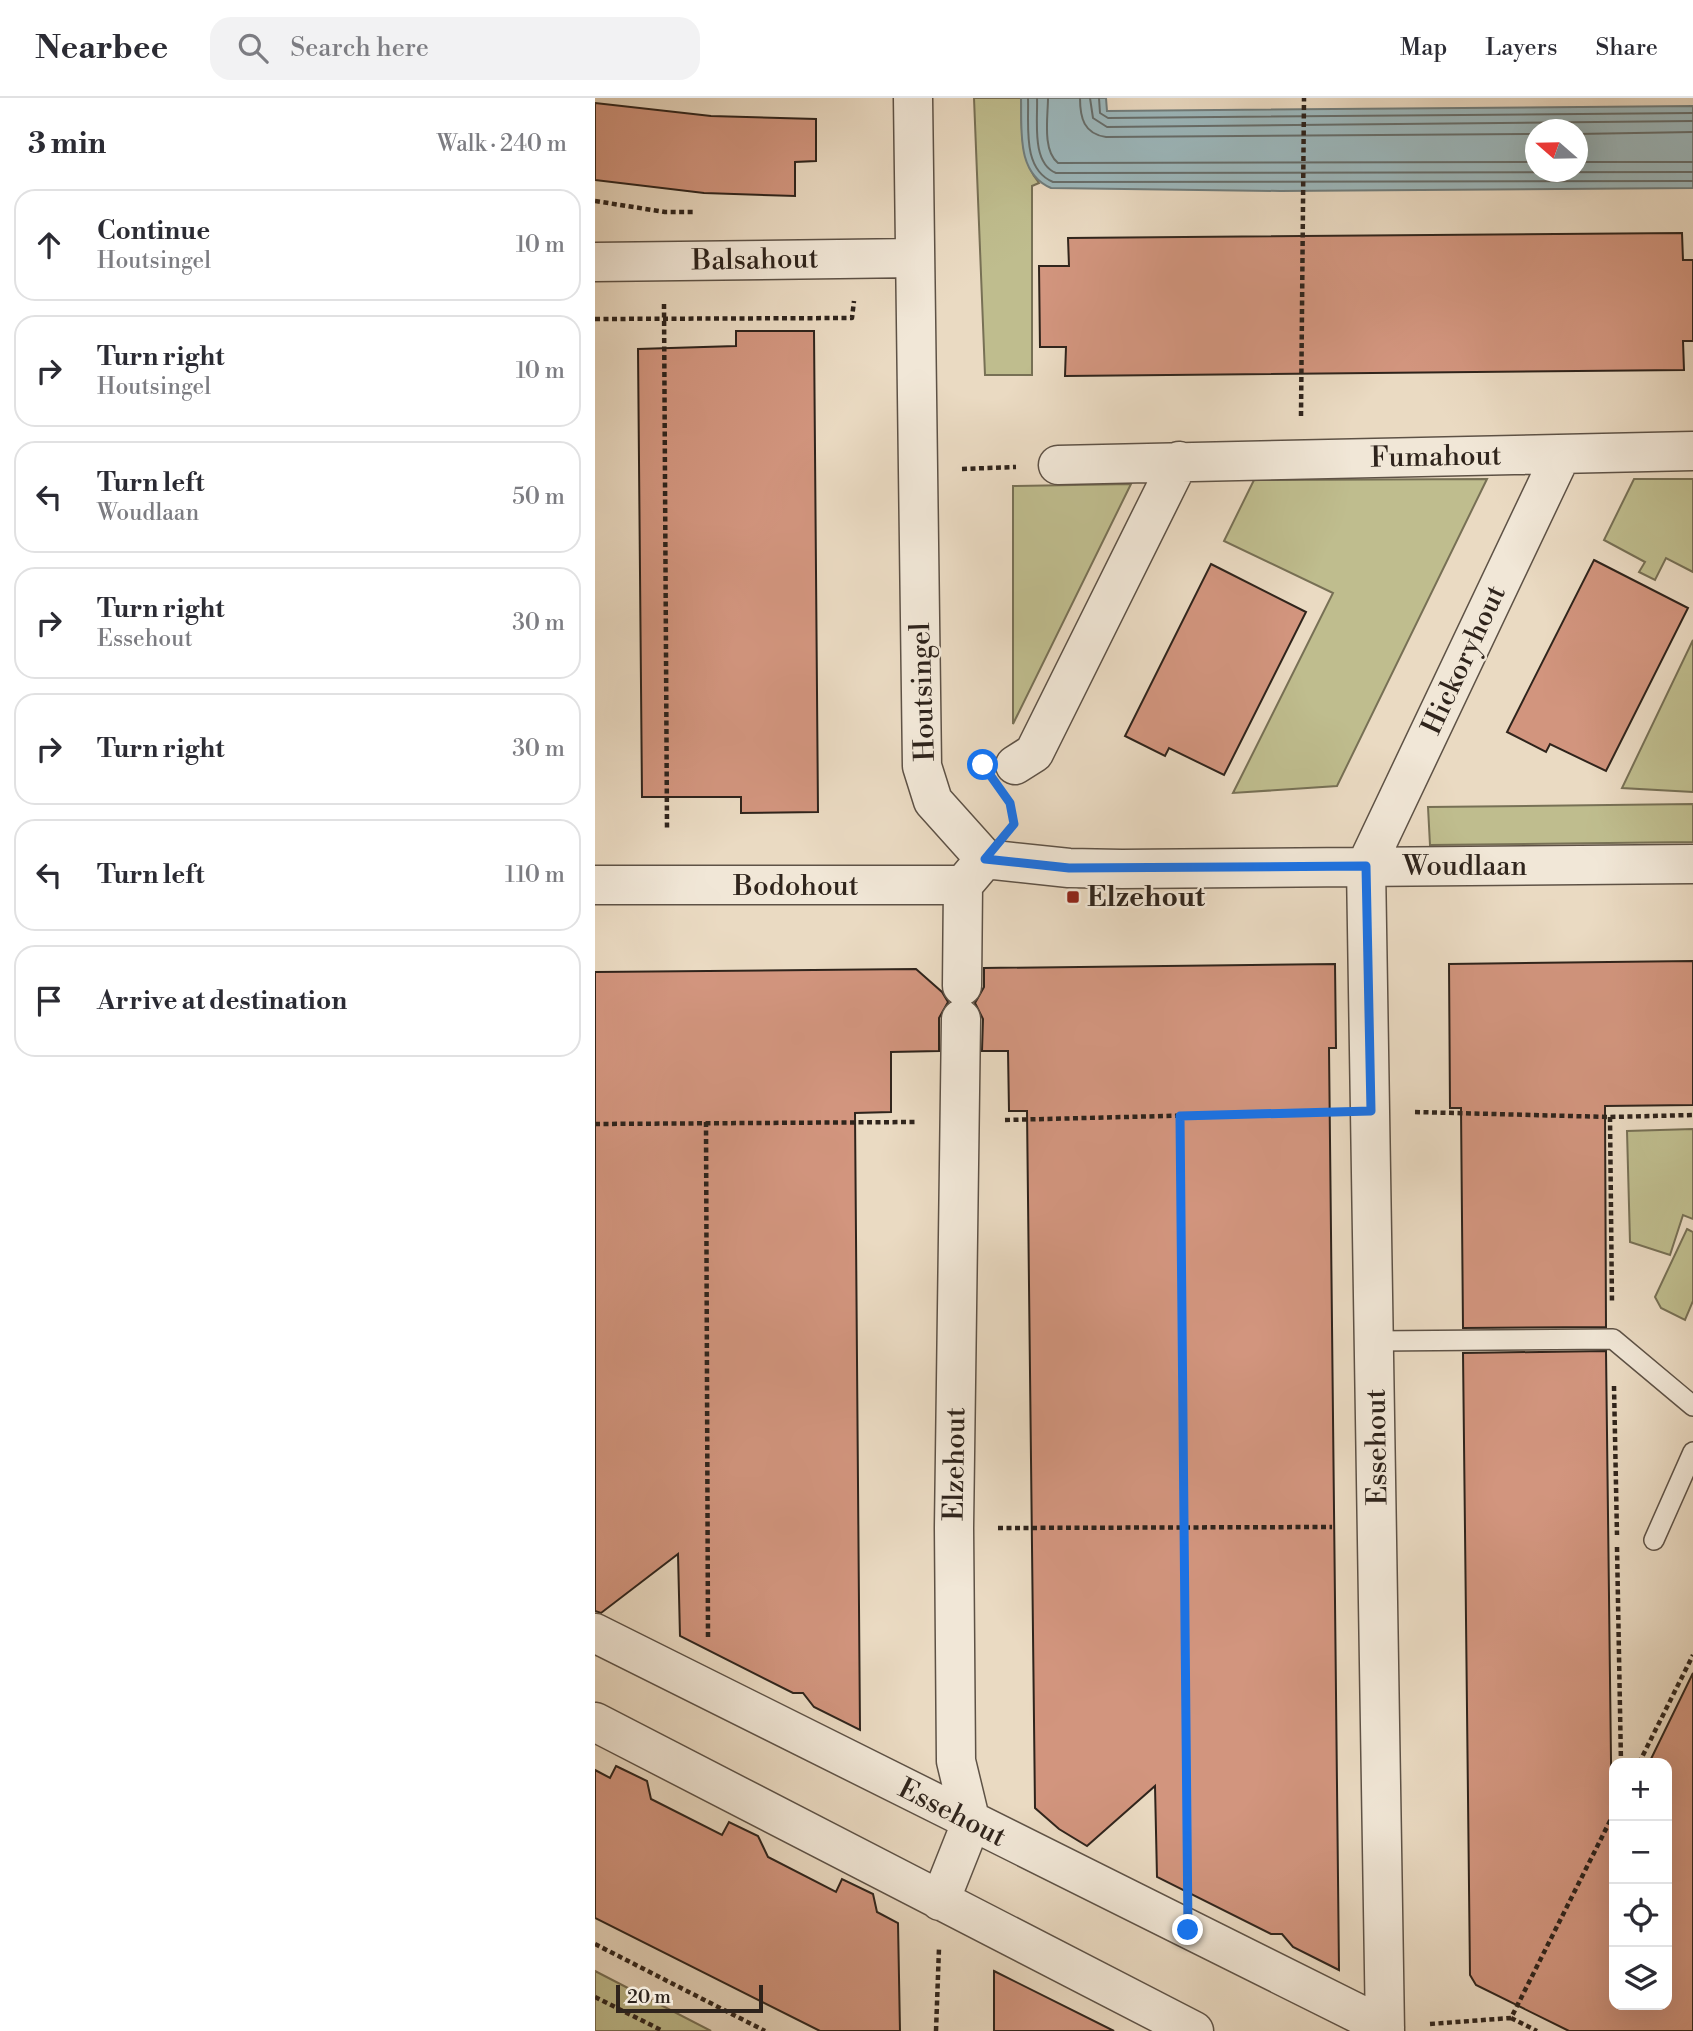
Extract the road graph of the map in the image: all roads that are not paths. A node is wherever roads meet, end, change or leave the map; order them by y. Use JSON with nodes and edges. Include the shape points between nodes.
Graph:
{"nodes":[{"id":1,"x":913,"y":98,"type":"edge"},
{"id":2,"x":915,"y":258,"type":"junction"},
{"id":3,"x":595,"y":262,"type":"edge"},
{"id":4,"x":1693,"y":452,"type":"edge"},
{"id":5,"x":1561,"y":454,"type":"junction"},
{"id":6,"x":1179,"y":461,"type":"junction"},
{"id":7,"x":1058,"y":465,"type":"road end"},
{"id":8,"x":1015,"y":765,"type":"dead end"},
{"id":9,"x":1693,"y":864,"type":"edge"},
{"id":10,"x":1366,"y":866,"type":"junction"},
{"id":11,"x":974,"y":872,"type":"junction"},
{"id":12,"x":595,"y":885,"type":"edge"},
{"id":13,"x":1375,"y":1341,"type":"junction"},
{"id":14,"x":1693,"y":1406,"type":"edge"},
{"id":15,"x":1693,"y":1452,"type":"edge"},
{"id":16,"x":1654,"y":1540,"type":"dead end"},
{"id":17,"x":595,"y":1633,"type":"edge"},
{"id":18,"x":595,"y":1722,"type":"edge"},
{"id":19,"x":971,"y":1823,"type":"junction"},
{"id":20,"x":940,"y":1901,"type":"junction"},
{"id":21,"x":1385,"y":2029,"type":"edge"},
{"id":22,"x":1194,"y":2031,"type":"edge"}],
"edges":[{"from":1,"to":2,"type":"street","name":"Houtsingel"},
{"from":2,"to":3,"type":"street","name":"Balsahout"},
{"from":2,"to":11,"type":"street","name":"Houtsingel","via":[[922,766],[933,801]]},
{"from":4,"to":5,"type":"street","name":"Fumahout"},
{"from":5,"to":6,"type":"street","name":"Fumahout"},
{"from":5,"to":10,"type":"street","name":"Hickoryhout"},
{"from":6,"to":7,"type":"street","name":"Fumahout"},
{"from":6,"to":8,"type":"street","via":[[1034,753]]},
{"from":9,"to":10,"type":"street","name":"Woudlaan"},
{"from":10,"to":11,"type":"street","name":"Woudlaan"},
{"from":10,"to":13,"type":"street","name":"Essehout"},
{"from":11,"to":12,"type":"street","name":"Bodohout"},
{"from":11,"to":19,"type":"street","name":"Elzehout","via":[[961,1003],[954,1528],[955,1761]]},
{"from":13,"to":14,"type":"lane","via":[[1613,1339]]},
{"from":13,"to":21,"type":"street","name":"Essehout"},
{"from":15,"to":16,"type":"lane"},
{"from":17,"to":19,"type":"street","name":"Essehout"},
{"from":18,"to":20,"type":"street"},
{"from":19,"to":20,"type":"street"},
{"from":19,"to":21,"type":"street","name":"Essehout"},
{"from":20,"to":22,"type":"street"}]}
